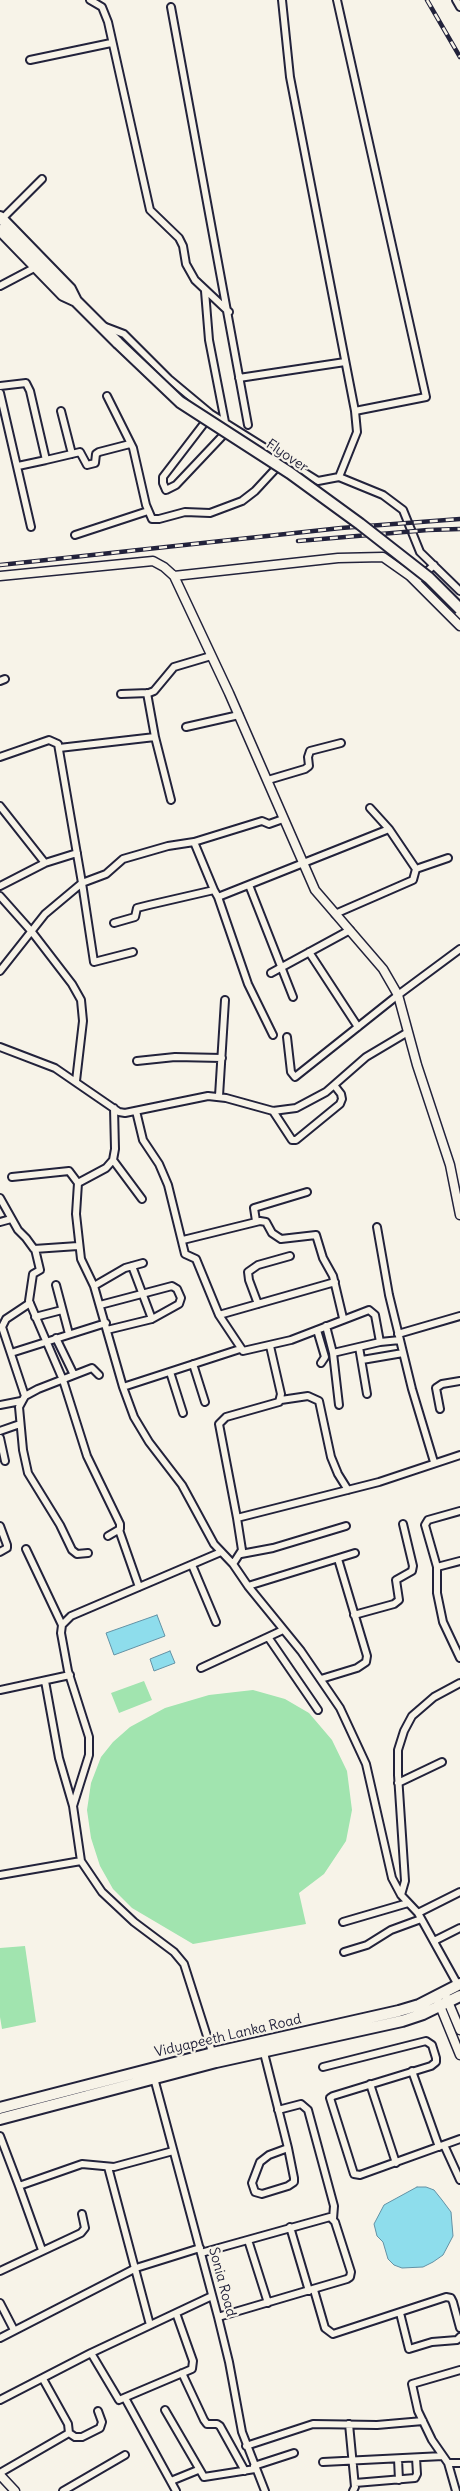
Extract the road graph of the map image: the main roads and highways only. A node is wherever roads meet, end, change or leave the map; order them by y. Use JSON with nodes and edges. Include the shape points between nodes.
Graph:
{"nodes":[{"id":1,"x":1,"y":218,"type":"edge"},
{"id":2,"x":0,"y":230,"type":"edge"},
{"id":3,"x":76,"y":301,"type":"junction"},
{"id":4,"x":460,"y":609,"type":"edge"},
{"id":5,"x":459,"y":1988,"type":"edge"},
{"id":6,"x":214,"y":2057,"type":"junction"},
{"id":7,"x":0,"y":2108,"type":"edge"},
{"id":8,"x":0,"y":2119,"type":"edge"}],
"edges":[{"from":1,"to":3,"type":"main road","via":[[70,289]]},
{"from":2,"to":3,"type":"main road","via":[[63,295]]},
{"from":3,"to":4,"type":"main road","name":"Flyover","bridge":true,"via":[[180,402],[290,473],[360,524],[429,578]]},
{"from":5,"to":6,"type":"main road","name":"Vidyapeeth Lanka Road","via":[[442,1999]]},
{"from":6,"to":7,"type":"main road","name":"Vidyapeeth Lanka Road"},
{"from":6,"to":8,"type":"main road","name":"Vidyapeeth Lanka Road","via":[[154,2078]]}]}
